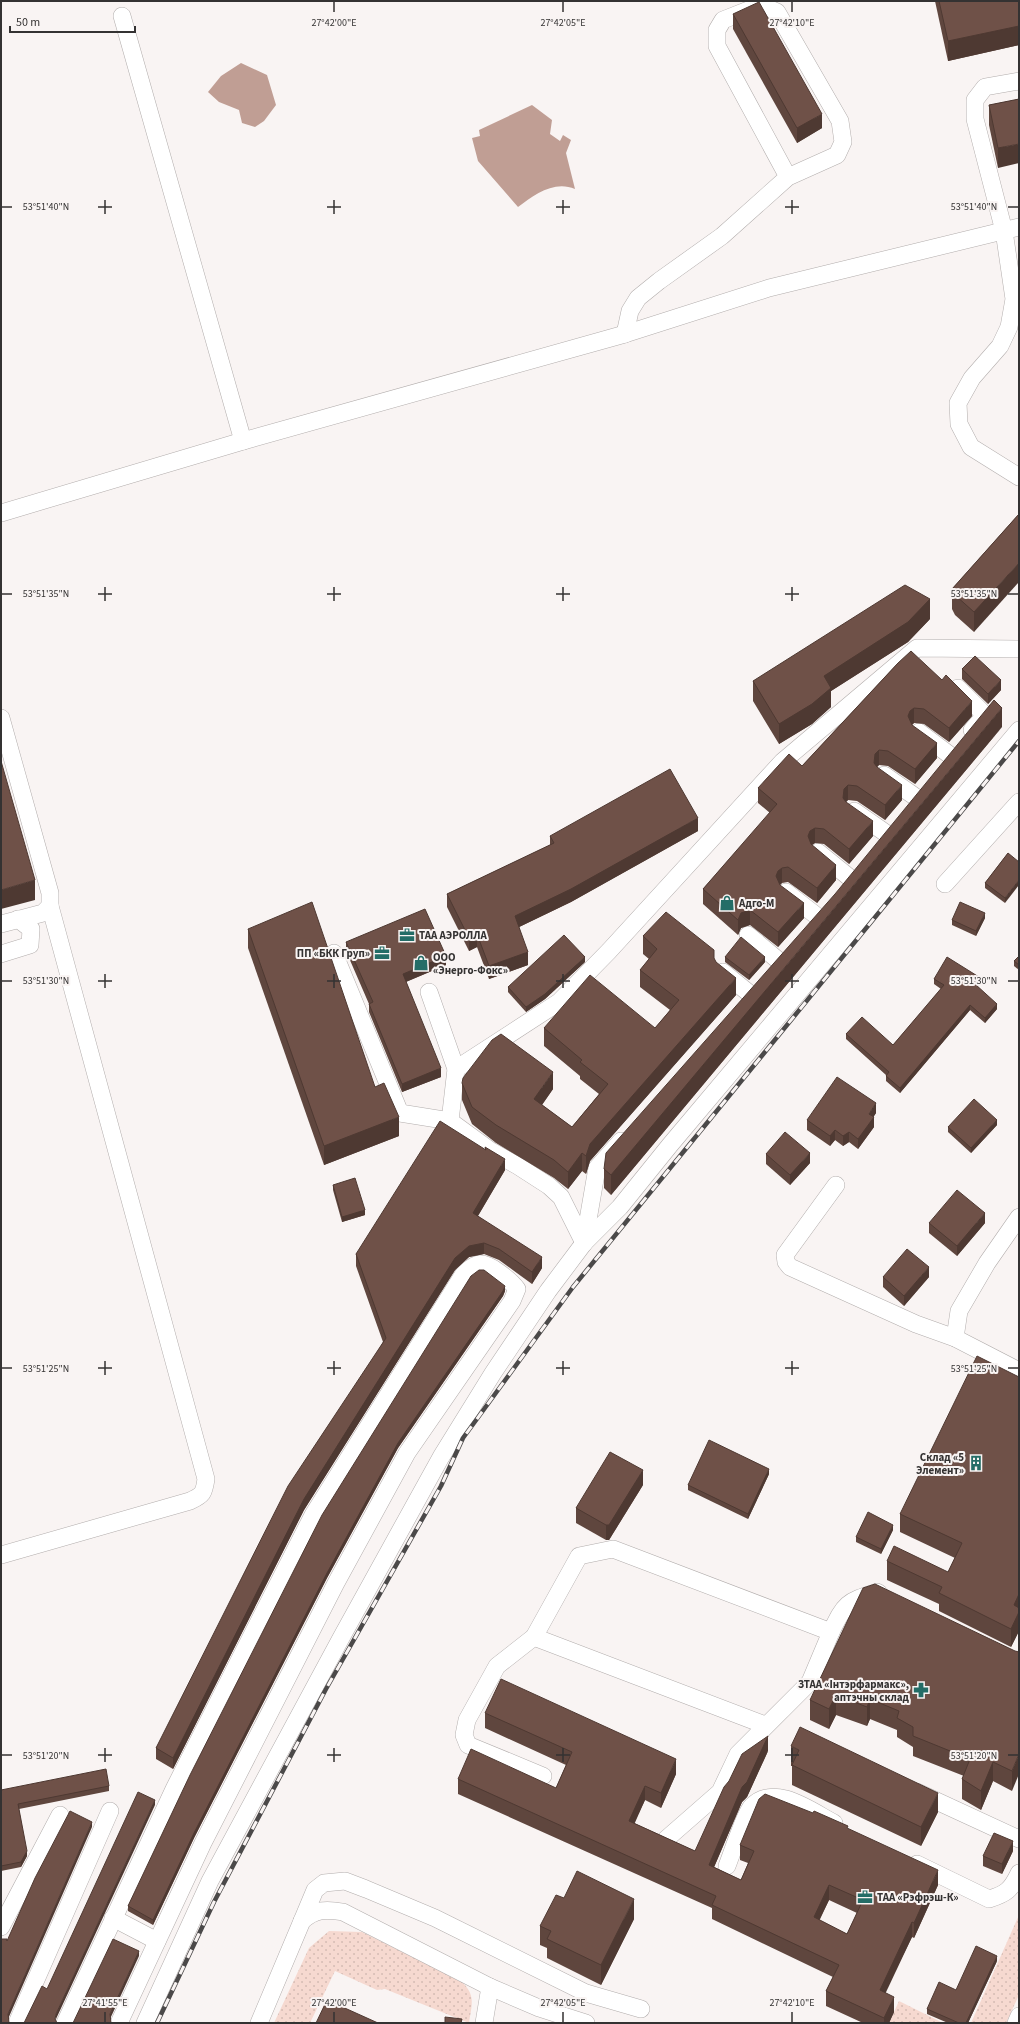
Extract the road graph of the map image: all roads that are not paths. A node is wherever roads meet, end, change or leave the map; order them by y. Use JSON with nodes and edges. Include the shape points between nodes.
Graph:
{"nodes":[{"id":1,"x":122,"y":16,"type":"dead end"},
{"id":2,"x":1019,"y":81,"type":"edge"},
{"id":3,"x":788,"y":177,"type":"junction"},
{"id":4,"x":1012,"y":229,"type":"edge"},
{"id":5,"x":625,"y":334,"type":"junction"},
{"id":6,"x":243,"y":441,"type":"junction"},
{"id":7,"x":1019,"y":477,"type":"edge"},
{"id":8,"x":1,"y":513,"type":"edge"},
{"id":9,"x":1019,"y":649,"type":"edge"},
{"id":10,"x":958,"y":688,"type":"edge"},
{"id":11,"x":1,"y":718,"type":"edge"},
{"id":12,"x":1019,"y":730,"type":"edge"},
{"id":13,"x":918,"y":732,"type":"edge"},
{"id":14,"x":883,"y":774,"type":"edge"},
{"id":15,"x":1019,"y":802,"type":"edge"},
{"id":16,"x":852,"y":809,"type":"edge"},
{"id":17,"x":818,"y":852,"type":"edge"},
{"id":18,"x":850,"y":879,"type":"edge"},
{"id":19,"x":945,"y":884,"type":"dead end"},
{"id":20,"x":786,"y":892,"type":"edge"},
{"id":21,"x":50,"y":906,"type":"junction"},
{"id":22,"x":818,"y":917,"type":"edge"},
{"id":23,"x":18,"y":919,"type":"junction"},
{"id":24,"x":1,"y":924,"type":"edge"},
{"id":25,"x":748,"y":935,"type":"dead end"},
{"id":26,"x":334,"y":953,"type":"dead end"},
{"id":27,"x":1,"y":954,"type":"edge"},
{"id":28,"x":723,"y":972,"type":"edge"},
{"id":29,"x":429,"y":992,"type":"dead end"},
{"id":30,"x":456,"y":1069,"type":"junction"},
{"id":31,"x":450,"y":1121,"type":"junction"},
{"id":32,"x":632,"y":1127,"type":"edge"},
{"id":33,"x":836,"y":1185,"type":"dead end"},
{"id":34,"x":1019,"y":1216,"type":"edge"},
{"id":35,"x":584,"y":1242,"type":"junction"},
{"id":36,"x":955,"y":1338,"type":"junction"},
{"id":37,"x":1019,"y":1371,"type":"edge"},
{"id":38,"x":1,"y":1555,"type":"edge"},
{"id":39,"x":884,"y":1595,"type":"edge"},
{"id":40,"x":831,"y":1632,"type":"junction"},
{"id":41,"x":534,"y":1637,"type":"junction"},
{"id":42,"x":765,"y":1725,"type":"junction"},
{"id":43,"x":543,"y":1776,"type":"dead end"},
{"id":44,"x":904,"y":1786,"type":"edge"},
{"id":45,"x":110,"y":1811,"type":"dead end"},
{"id":46,"x":60,"y":1815,"type":"dead end"},
{"id":47,"x":848,"y":1830,"type":"edge"},
{"id":48,"x":1019,"y":1839,"type":"edge"},
{"id":49,"x":664,"y":1841,"type":"edge"},
{"id":50,"x":904,"y":1858,"type":"edge"},
{"id":51,"x":727,"y":1866,"type":"dead end"},
{"id":52,"x":1019,"y":1873,"type":"edge"},
{"id":53,"x":113,"y":1918,"type":"junction"},
{"id":54,"x":302,"y":1921,"type":"junction"},
{"id":55,"x":1,"y":1927,"type":"edge"},
{"id":56,"x":157,"y":1941,"type":"junction"},
{"id":57,"x":490,"y":1987,"type":"junction"},
{"id":58,"x":641,"y":2009,"type":"dead end"},
{"id":59,"x":1019,"y":2016,"type":"edge"},
{"id":60,"x":17,"y":2023,"type":"edge"},
{"id":61,"x":65,"y":2023,"type":"edge"},
{"id":62,"x":119,"y":2023,"type":"edge"},
{"id":63,"x":145,"y":2023,"type":"edge"},
{"id":64,"x":259,"y":2023,"type":"edge"},
{"id":65,"x":484,"y":2023,"type":"edge"},
{"id":66,"x":586,"y":2023,"type":"edge"},
{"id":67,"x":1016,"y":2023,"type":"edge"}],
"edges":[{"from":1,"to":6,"type":"street"},
{"from":2,"to":4,"type":"street","via":[[985,86],[976,100],[976,119]]},
{"from":3,"to":3,"type":"street","via":[[837,154],[843,142],[840,121],[777,12],[761,5],[723,20],[717,30],[717,46]]},
{"from":3,"to":5,"type":"street","via":[[722,236],[638,298],[630,312]]},
{"from":4,"to":5,"type":"street","via":[[769,288]]},
{"from":4,"to":7,"type":"street","via":[[1014,299],[1009,326],[1000,346],[972,378],[958,403],[959,424],[971,447]]},
{"from":5,"to":6,"type":"street"},
{"from":6,"to":8,"type":"street"},
{"from":9,"to":30,"type":"street","via":[[917,648],[782,762],[559,1002]]},
{"from":10,"to":13,"type":"street","via":[[985,715],[946,762]]},
{"from":11,"to":21,"type":"street","via":[[50,893]]},
{"from":12,"to":35,"type":"street","via":[[620,1207]]},
{"from":14,"to":16,"type":"street","via":[[902,816]]},
{"from":15,"to":19,"type":"street"},
{"from":17,"to":18,"type":"street"},
{"from":20,"to":22,"type":"street"},
{"from":21,"to":23,"type":"street","via":[[43,913]]},
{"from":21,"to":38,"type":"street","via":[[206,1479],[201,1496],[190,1501]]},
{"from":23,"to":24,"type":"street"},
{"from":23,"to":27,"type":"street","via":[[31,929],[30,945]]},
{"from":25,"to":28,"type":"street","via":[[764,977]]},
{"from":26,"to":31,"type":"street","via":[[400,1113]]},
{"from":29,"to":30,"type":"street"},
{"from":30,"to":31,"type":"street"},
{"from":31,"to":35,"type":"street","via":[[561,1196]]},
{"from":32,"to":35,"type":"street","via":[[597,1168]]},
{"from":33,"to":36,"type":"street","via":[[785,1255],[786,1262],[790,1267],[916,1324]]},
{"from":34,"to":36,"type":"street","via":[[959,1311]]},
{"from":35,"to":63,"type":"street","via":[[520,1332],[441,1457],[210,1881]]},
{"from":36,"to":37,"type":"street"},
{"from":39,"to":40,"type":"street","via":[[860,1598],[842,1609]]},
{"from":40,"to":41,"type":"street","via":[[613,1550],[580,1556]]},
{"from":40,"to":42,"type":"street","via":[[810,1682]]},
{"from":41,"to":42,"type":"street"},
{"from":41,"to":43,"type":"street","via":[[497,1666],[467,1720],[464,1735],[468,1745]]},
{"from":42,"to":49,"type":"street","via":[[738,1754],[720,1792]]},
{"from":44,"to":48,"type":"street"},
{"from":45,"to":60,"type":"street"},
{"from":46,"to":55,"type":"street"},
{"from":47,"to":51,"type":"street","via":[[782,1797],[765,1797],[751,1806]]},
{"from":50,"to":52,"type":"street","via":[[989,1899],[1005,1894]]},
{"from":53,"to":56,"type":"street"},
{"from":53,"to":56,"type":"street","via":[[174,1789],[312,1515],[463,1275],[470,1268],[484,1264],[510,1280],[517,1289],[512,1301],[404,1460],[336,1583],[203,1843]]},
{"from":53,"to":61,"type":"street"},
{"from":54,"to":57,"type":"street","via":[[311,1913],[320,1910],[343,1912]]},
{"from":54,"to":58,"type":"street","via":[[316,1890],[324,1883],[345,1881],[435,1918],[586,1993]]},
{"from":54,"to":64,"type":"street"},
{"from":56,"to":62,"type":"street"},
{"from":57,"to":65,"type":"street"},
{"from":57,"to":66,"type":"street","via":[[539,2008]]},
{"from":59,"to":67,"type":"street"}]}
